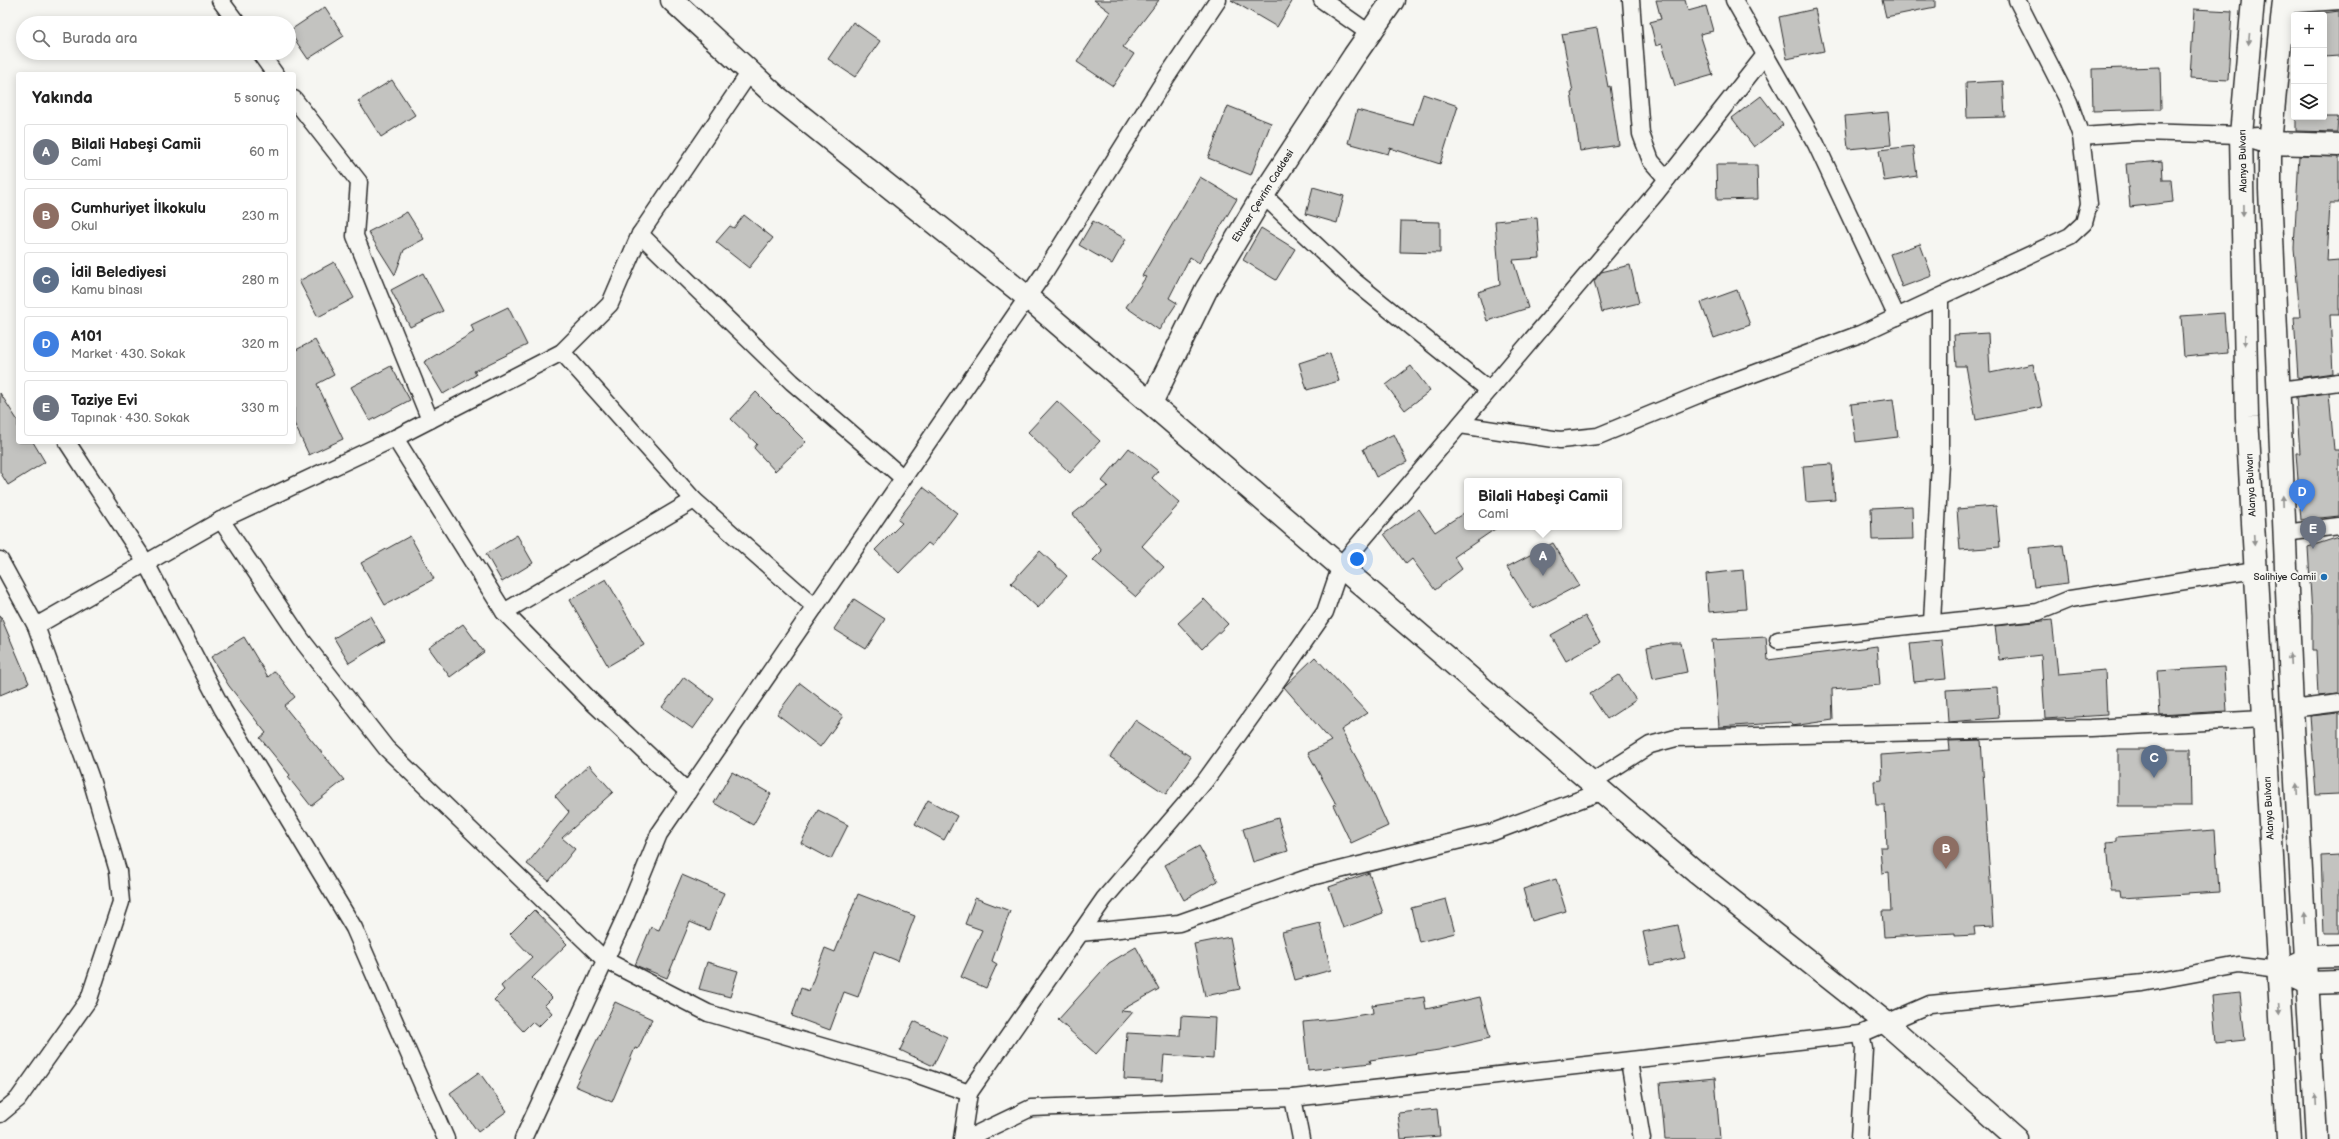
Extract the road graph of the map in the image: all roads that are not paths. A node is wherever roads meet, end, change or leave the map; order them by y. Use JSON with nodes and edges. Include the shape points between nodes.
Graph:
{"nodes":[{"id":1,"x":220,"y":0,"type":"edge"},
{"id":2,"x":672,"y":0,"type":"edge"},
{"id":3,"x":1218,"y":0,"type":"edge"},
{"id":4,"x":1322,"y":0,"type":"edge"},
{"id":5,"x":1393,"y":0,"type":"edge"},
{"id":6,"x":1631,"y":0,"type":"edge"},
{"id":7,"x":1734,"y":0,"type":"edge"},
{"id":8,"x":2017,"y":0,"type":"edge"},
{"id":9,"x":2253,"y":0,"type":"edge"},
{"id":10,"x":2339,"y":1,"type":"edge"},
{"id":11,"x":2284,"y":3,"type":"edge"},
{"id":12,"x":232,"y":16,"type":"edge"},
{"id":13,"x":1369,"y":33,"type":"junction"},
{"id":14,"x":1765,"y":55,"type":"junction"},
{"id":15,"x":265,"y":60,"type":"edge"},
{"id":16,"x":274,"y":72,"type":"edge"},
{"id":17,"x":750,"y":72,"type":"junction"},
{"id":18,"x":296,"y":102,"type":"edge"},
{"id":19,"x":2082,"y":136,"type":"junction"},
{"id":20,"x":2241,"y":136,"type":"junction"},
{"id":21,"x":2270,"y":143,"type":"junction"},
{"id":22,"x":2339,"y":145,"type":"edge"},
{"id":23,"x":1667,"y":179,"type":"junction"},
{"id":24,"x":1263,"y":195,"type":"junction"},
{"id":25,"x":640,"y":234,"type":"junction"},
{"id":26,"x":1027,"y":297,"type":"junction"},
{"id":27,"x":1940,"y":297,"type":"junction"},
{"id":28,"x":1897,"y":317,"type":"junction"},
{"id":29,"x":562,"y":352,"type":"junction"},
{"id":30,"x":2339,"y":382,"type":"edge"},
{"id":31,"x":1489,"y":390,"type":"junction"},
{"id":32,"x":2280,"y":390,"type":"junction"},
{"id":33,"x":1151,"y":403,"type":"junction"},
{"id":34,"x":430,"y":420,"type":"junction"},
{"id":35,"x":1460,"y":425,"type":"junction"},
{"id":36,"x":395,"y":438,"type":"junction"},
{"id":37,"x":68,"y":444,"type":"edge"},
{"id":38,"x":902,"y":477,"type":"junction"},
{"id":39,"x":694,"y":500,"type":"junction"},
{"id":40,"x":221,"y":520,"type":"junction"},
{"id":41,"x":2339,"y":526,"type":"edge"},
{"id":42,"x":2285,"y":533,"type":"junction"},
{"id":43,"x":0,"y":560,"type":"edge"},
{"id":44,"x":146,"y":563,"type":"junction"},
{"id":45,"x":1341,"y":565,"type":"junction"},
{"id":46,"x":2255,"y":570,"type":"junction"},
{"id":47,"x":815,"y":607,"type":"junction"},
{"id":48,"x":504,"y":612,"type":"junction"},
{"id":49,"x":1932,"y":623,"type":"junction"},
{"id":50,"x":36,"y":626,"type":"junction"},
{"id":51,"x":1778,"y":640,"type":"dead end"},
{"id":52,"x":2339,"y":703,"type":"edge"},
{"id":53,"x":2292,"y":709,"type":"junction"},
{"id":54,"x":2264,"y":719,"type":"junction"},
{"id":55,"x":1597,"y":786,"type":"junction"},
{"id":56,"x":688,"y":792,"type":"junction"},
{"id":57,"x":1080,"y":933,"type":"junction"},
{"id":58,"x":2339,"y":956,"type":"edge"},
{"id":59,"x":2306,"y":957,"type":"junction"},
{"id":60,"x":605,"y":960,"type":"junction"},
{"id":61,"x":2278,"y":970,"type":"junction"},
{"id":62,"x":2339,"y":982,"type":"edge"},
{"id":63,"x":2308,"y":983,"type":"junction"},
{"id":64,"x":1885,"y":1022,"type":"junction"},
{"id":65,"x":1861,"y":1034,"type":"junction"},
{"id":66,"x":1629,"y":1061,"type":"junction"},
{"id":67,"x":969,"y":1093,"type":"junction"},
{"id":68,"x":1292,"y":1098,"type":"junction"},
{"id":69,"x":0,"y":1114,"type":"edge"},
{"id":70,"x":446,"y":1139,"type":"edge"},
{"id":71,"x":523,"y":1139,"type":"edge"},
{"id":72,"x":962,"y":1139,"type":"edge"},
{"id":73,"x":966,"y":1139,"type":"edge"},
{"id":74,"x":1301,"y":1139,"type":"edge"},
{"id":75,"x":1642,"y":1139,"type":"edge"},
{"id":76,"x":1859,"y":1139,"type":"edge"},
{"id":77,"x":2016,"y":1139,"type":"edge"},
{"id":78,"x":2288,"y":1139,"type":"edge"},
{"id":79,"x":2316,"y":1139,"type":"edge"}],
"edges":[{"from":1,"to":12,"type":"street"},
{"from":2,"to":17,"type":"main road"},
{"from":3,"to":26,"type":"street"},
{"from":4,"to":13,"type":"street"},
{"from":5,"to":13,"type":"main road","name":"Ebuzer Çevrim Caddesi"},
{"from":6,"to":23,"type":"street","via":[[1640,134],[1651,161]]},
{"from":7,"to":14,"type":"street"},
{"from":8,"to":19,"type":"street","via":[[2069,102]]},
{"from":9,"to":20,"type":"main road","name":"Alanya Bulvarı","one_way":true},
{"from":10,"to":11,"type":"street"},
{"from":11,"to":21,"type":"main road"},
{"from":13,"to":24,"type":"main road","name":"Ebuzer Çevrim Caddesi"},
{"from":14,"to":23,"type":"street"},
{"from":14,"to":28,"type":"street","via":[[1816,144]]},
{"from":15,"to":16,"type":"street"},
{"from":17,"to":25,"type":"street"},
{"from":17,"to":26,"type":"main road","via":[[776,96]]},
{"from":18,"to":34,"type":"street","via":[[359,182],[355,236]]},
{"from":19,"to":20,"type":"street","via":[[2140,132]]},
{"from":19,"to":27,"type":"street","via":[[2089,204],[2084,223],[2070,236]]},
{"from":20,"to":21,"type":"main road"},
{"from":20,"to":46,"type":"main road","name":"Alanya Bulvarı","one_way":true,"via":[[2247,417]]},
{"from":21,"to":22,"type":"main road"},
{"from":21,"to":32,"type":"main road"},
{"from":23,"to":31,"type":"street"},
{"from":24,"to":31,"type":"street","via":[[1354,281]]},
{"from":24,"to":33,"type":"main road","name":"Ebuzer Çevrim Caddesi","via":[[1206,290]]},
{"from":25,"to":29,"type":"street","via":[[610,304]]},
{"from":25,"to":38,"type":"street","via":[[792,382]]},
{"from":26,"to":33,"type":"main road"},
{"from":26,"to":38,"type":"street"},
{"from":27,"to":28,"type":"street"},
{"from":27,"to":49,"type":"street","via":[[1940,462]]},
{"from":28,"to":35,"type":"street","via":[[1860,334],[1710,390],[1598,436],[1560,440]]},
{"from":29,"to":34,"type":"street"},
{"from":29,"to":39,"type":"street"},
{"from":30,"to":32,"type":"street"},
{"from":31,"to":35,"type":"street"},
{"from":42,"to":32,"type":"main road","one_way":true},
{"from":33,"to":45,"type":"main road"},
{"from":34,"to":36,"type":"street"},
{"from":35,"to":45,"type":"street"},
{"from":36,"to":40,"type":"street"},
{"from":36,"to":48,"type":"street"},
{"from":37,"to":44,"type":"street"},
{"from":38,"to":47,"type":"street"},
{"from":39,"to":47,"type":"street"},
{"from":39,"to":48,"type":"street"},
{"from":40,"to":44,"type":"street"},
{"from":40,"to":60,"type":"street","via":[[301,639],[386,748]]},
{"from":41,"to":42,"type":"street"},
{"from":53,"to":42,"type":"main road","one_way":true},
{"from":43,"to":50,"type":"street"},
{"from":44,"to":50,"type":"street"},
{"from":44,"to":70,"type":"street","via":[[223,710],[354,928]]},
{"from":45,"to":55,"type":"main road"},
{"from":45,"to":57,"type":"street","via":[[1325,612],[1279,678],[1205,781],[1104,899]]},
{"from":46,"to":49,"type":"street","via":[[2070,599],[2038,612]]},
{"from":46,"to":54,"type":"main road","name":"Alanya Bulvarı"},
{"from":47,"to":56,"type":"street"},
{"from":48,"to":56,"type":"street","via":[[590,700]]},
{"from":49,"to":51,"type":"street"},
{"from":50,"to":69,"type":"street","via":[[91,779],[118,871],[121,902],[89,999],[18,1099]]},
{"from":52,"to":53,"type":"street"},
{"from":59,"to":53,"type":"main road","one_way":true},
{"from":54,"to":55,"type":"street","via":[[2092,728],[1676,738],[1650,744]]},
{"from":54,"to":61,"type":"main road","name":"Alanya Bulvarı"},
{"from":55,"to":57,"type":"street","via":[[1493,832],[1307,878],[1179,923]]},
{"from":55,"to":64,"type":"main road","via":[[1697,874]]},
{"from":56,"to":60,"type":"street","via":[[659,834]]},
{"from":57,"to":67,"type":"street"},
{"from":58,"to":59,"type":"main road"},
{"from":59,"to":61,"type":"street"},
{"from":59,"to":63,"type":"main road"},
{"from":60,"to":67,"type":"street","via":[[708,1013],[910,1072]]},
{"from":60,"to":71,"type":"street"},
{"from":61,"to":63,"type":"main road"},
{"from":61,"to":64,"type":"street","via":[[2239,965],[2143,983],[1930,1004]]},
{"from":61,"to":78,"type":"main road","name":"Alanya Bulvarı","one_way":true},
{"from":62,"to":63,"type":"main road"},
{"from":79,"to":63,"type":"main road","one_way":true},
{"from":64,"to":65,"type":"street"},
{"from":64,"to":77,"type":"main road"},
{"from":65,"to":66,"type":"street"},
{"from":65,"to":76,"type":"street","via":[[1864,1048]]},
{"from":66,"to":68,"type":"street"},
{"from":66,"to":75,"type":"street"},
{"from":67,"to":72,"type":"street"},
{"from":68,"to":73,"type":"street","via":[[1031,1108]]},
{"from":68,"to":74,"type":"street"}]}
